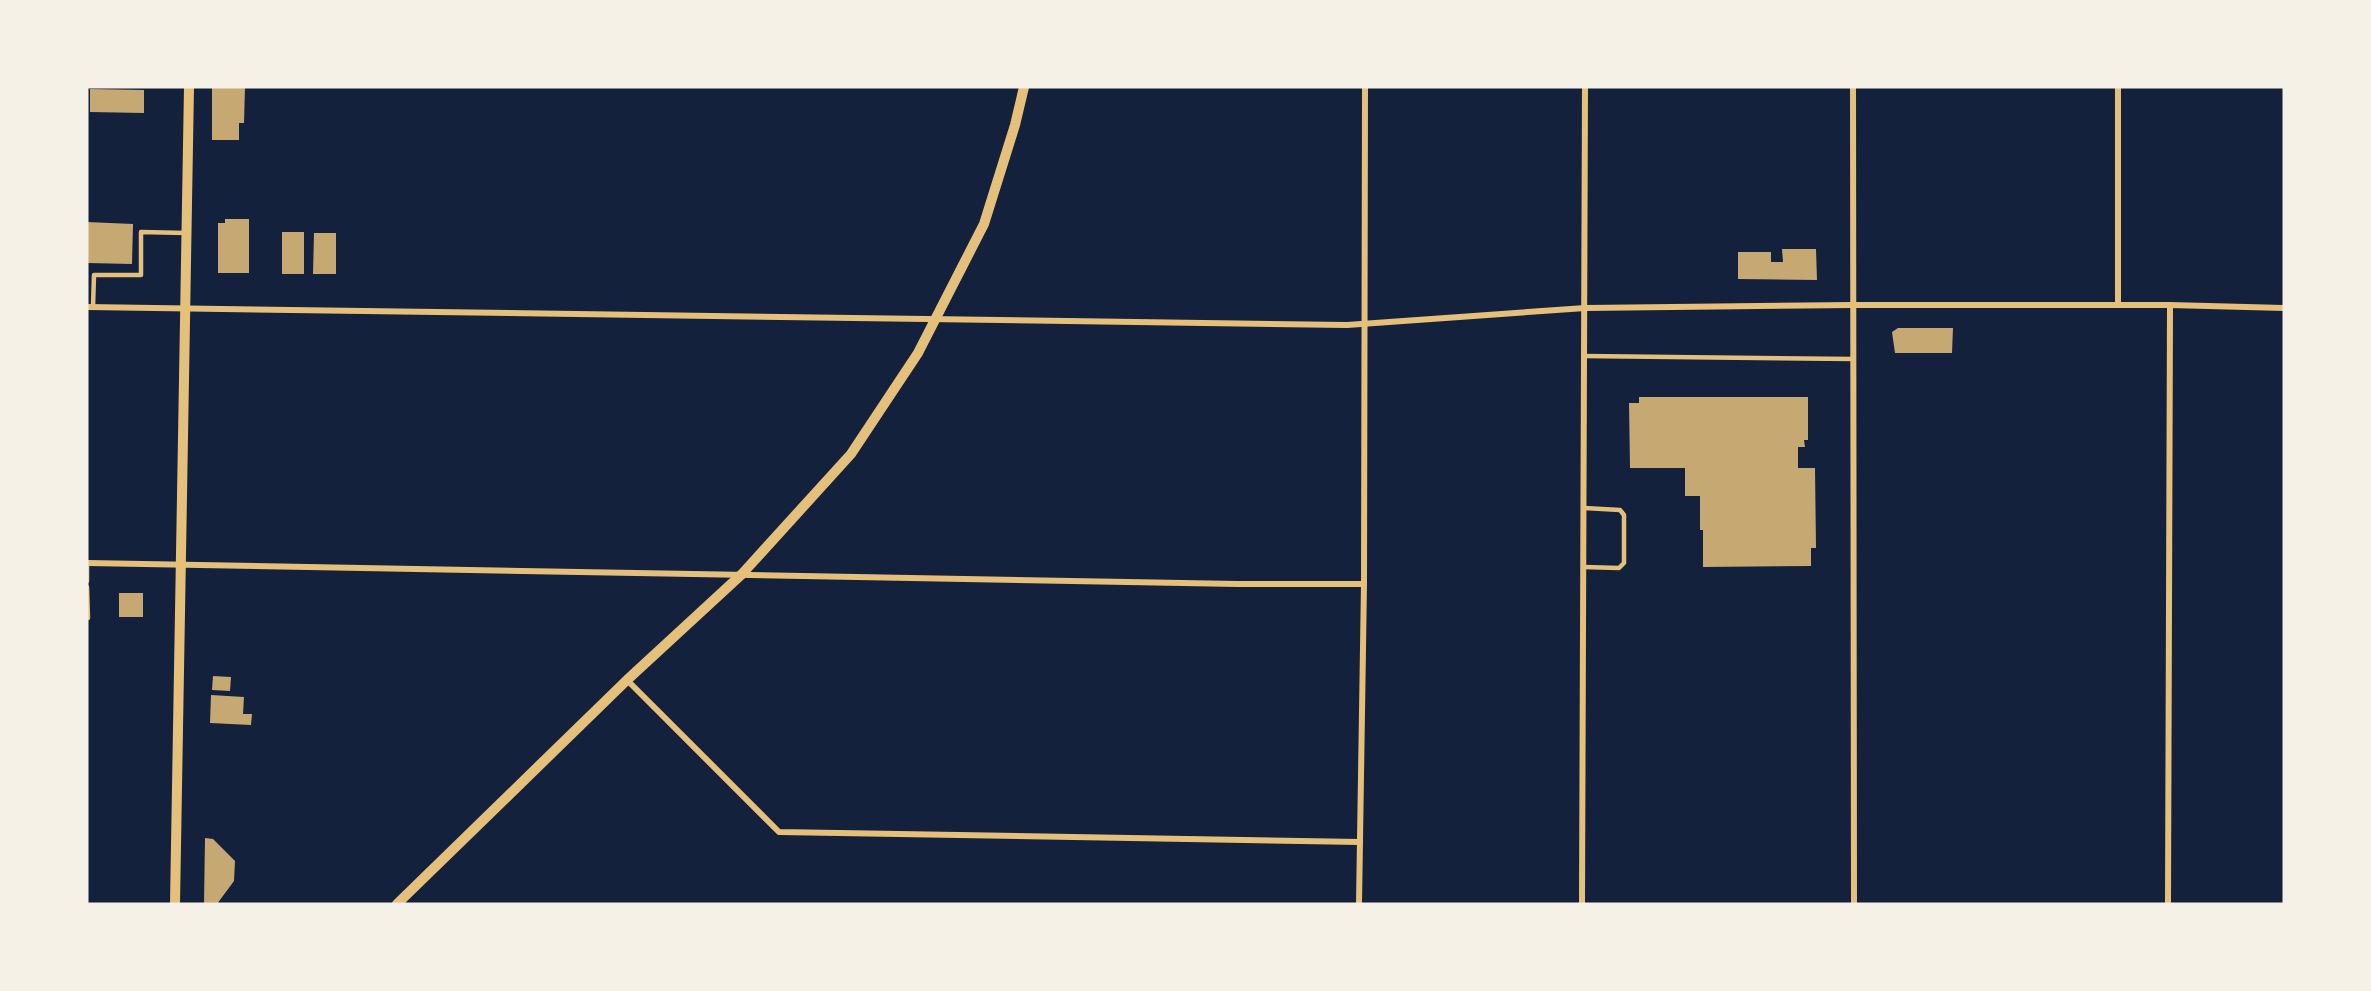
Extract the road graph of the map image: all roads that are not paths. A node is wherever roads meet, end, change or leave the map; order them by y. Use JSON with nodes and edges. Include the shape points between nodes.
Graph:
{"nodes":[{"id":1,"x":189,"y":87,"type":"edge"},
{"id":2,"x":1024,"y":87,"type":"edge"},
{"id":3,"x":1365,"y":87,"type":"edge"},
{"id":4,"x":1584,"y":87,"type":"edge"},
{"id":5,"x":1853,"y":87,"type":"edge"},
{"id":6,"x":2118,"y":87,"type":"edge"},
{"id":7,"x":187,"y":233,"type":"junction"},
{"id":8,"x":1853,"y":304,"type":"junction"},
{"id":9,"x":2118,"y":304,"type":"junction"},
{"id":10,"x":2170,"y":304,"type":"junction"},
{"id":11,"x":90,"y":307,"type":"edge"},
{"id":12,"x":1584,"y":308,"type":"junction"},
{"id":13,"x":2284,"y":308,"type":"edge"},
{"id":14,"x":186,"y":309,"type":"junction"},
{"id":15,"x":935,"y":321,"type":"junction"},
{"id":16,"x":1363,"y":325,"type":"junction"},
{"id":17,"x":1584,"y":356,"type":"junction"},
{"id":18,"x":1853,"y":359,"type":"junction"},
{"id":19,"x":1584,"y":508,"type":"junction"},
{"id":20,"x":87,"y":562,"type":"edge"},
{"id":21,"x":182,"y":564,"type":"junction"},
{"id":22,"x":1584,"y":567,"type":"junction"},
{"id":23,"x":742,"y":574,"type":"junction"},
{"id":24,"x":87,"y":581,"type":"edge"},
{"id":25,"x":1364,"y":584,"type":"junction"},
{"id":26,"x":87,"y":587,"type":"edge"},
{"id":27,"x":88,"y":618,"type":"edge"},
{"id":28,"x":627,"y":680,"type":"junction"},
{"id":29,"x":1360,"y":842,"type":"junction"},
{"id":30,"x":175,"y":904,"type":"edge"},
{"id":31,"x":397,"y":904,"type":"edge"},
{"id":32,"x":1359,"y":904,"type":"edge"},
{"id":33,"x":1582,"y":904,"type":"edge"},
{"id":34,"x":1854,"y":904,"type":"edge"},
{"id":35,"x":2168,"y":904,"type":"edge"}],
"edges":[{"from":1,"to":7,"type":"street"},
{"from":2,"to":15,"type":"street","via":[[984,224]]},
{"from":3,"to":16,"type":"street"},
{"from":4,"to":12,"type":"street"},
{"from":5,"to":8,"type":"street"},
{"from":6,"to":9,"type":"street"},
{"from":7,"to":11,"type":"lane","via":[[141,232],[141,275],[94,275]]},
{"from":7,"to":14,"type":"street"},
{"from":8,"to":9,"type":"street"},
{"from":8,"to":12,"type":"street"},
{"from":8,"to":18,"type":"street"},
{"from":9,"to":10,"type":"street"},
{"from":10,"to":13,"type":"street"},
{"from":10,"to":35,"type":"street"},
{"from":11,"to":14,"type":"street"},
{"from":12,"to":16,"type":"street"},
{"from":12,"to":17,"type":"street"},
{"from":14,"to":15,"type":"street"},
{"from":14,"to":21,"type":"street"},
{"from":15,"to":16,"type":"street"},
{"from":15,"to":23,"type":"street","via":[[851,454]]},
{"from":16,"to":25,"type":"street"},
{"from":17,"to":18,"type":"lane"},
{"from":17,"to":19,"type":"street"},
{"from":18,"to":34,"type":"street"},
{"from":19,"to":22,"type":"street"},
{"from":19,"to":22,"type":"lane","via":[[1620,510],[1624,515],[1624,563],[1619,568]]},
{"from":20,"to":21,"type":"street"},
{"from":20,"to":24,"type":"lane"},
{"from":21,"to":23,"type":"street"},
{"from":21,"to":30,"type":"street"},
{"from":22,"to":33,"type":"street"},
{"from":23,"to":25,"type":"street"},
{"from":23,"to":28,"type":"street"},
{"from":25,"to":29,"type":"street"},
{"from":26,"to":27,"type":"lane"},
{"from":28,"to":29,"type":"street","via":[[779,832]]},
{"from":28,"to":31,"type":"street"},
{"from":29,"to":32,"type":"street"}]}
